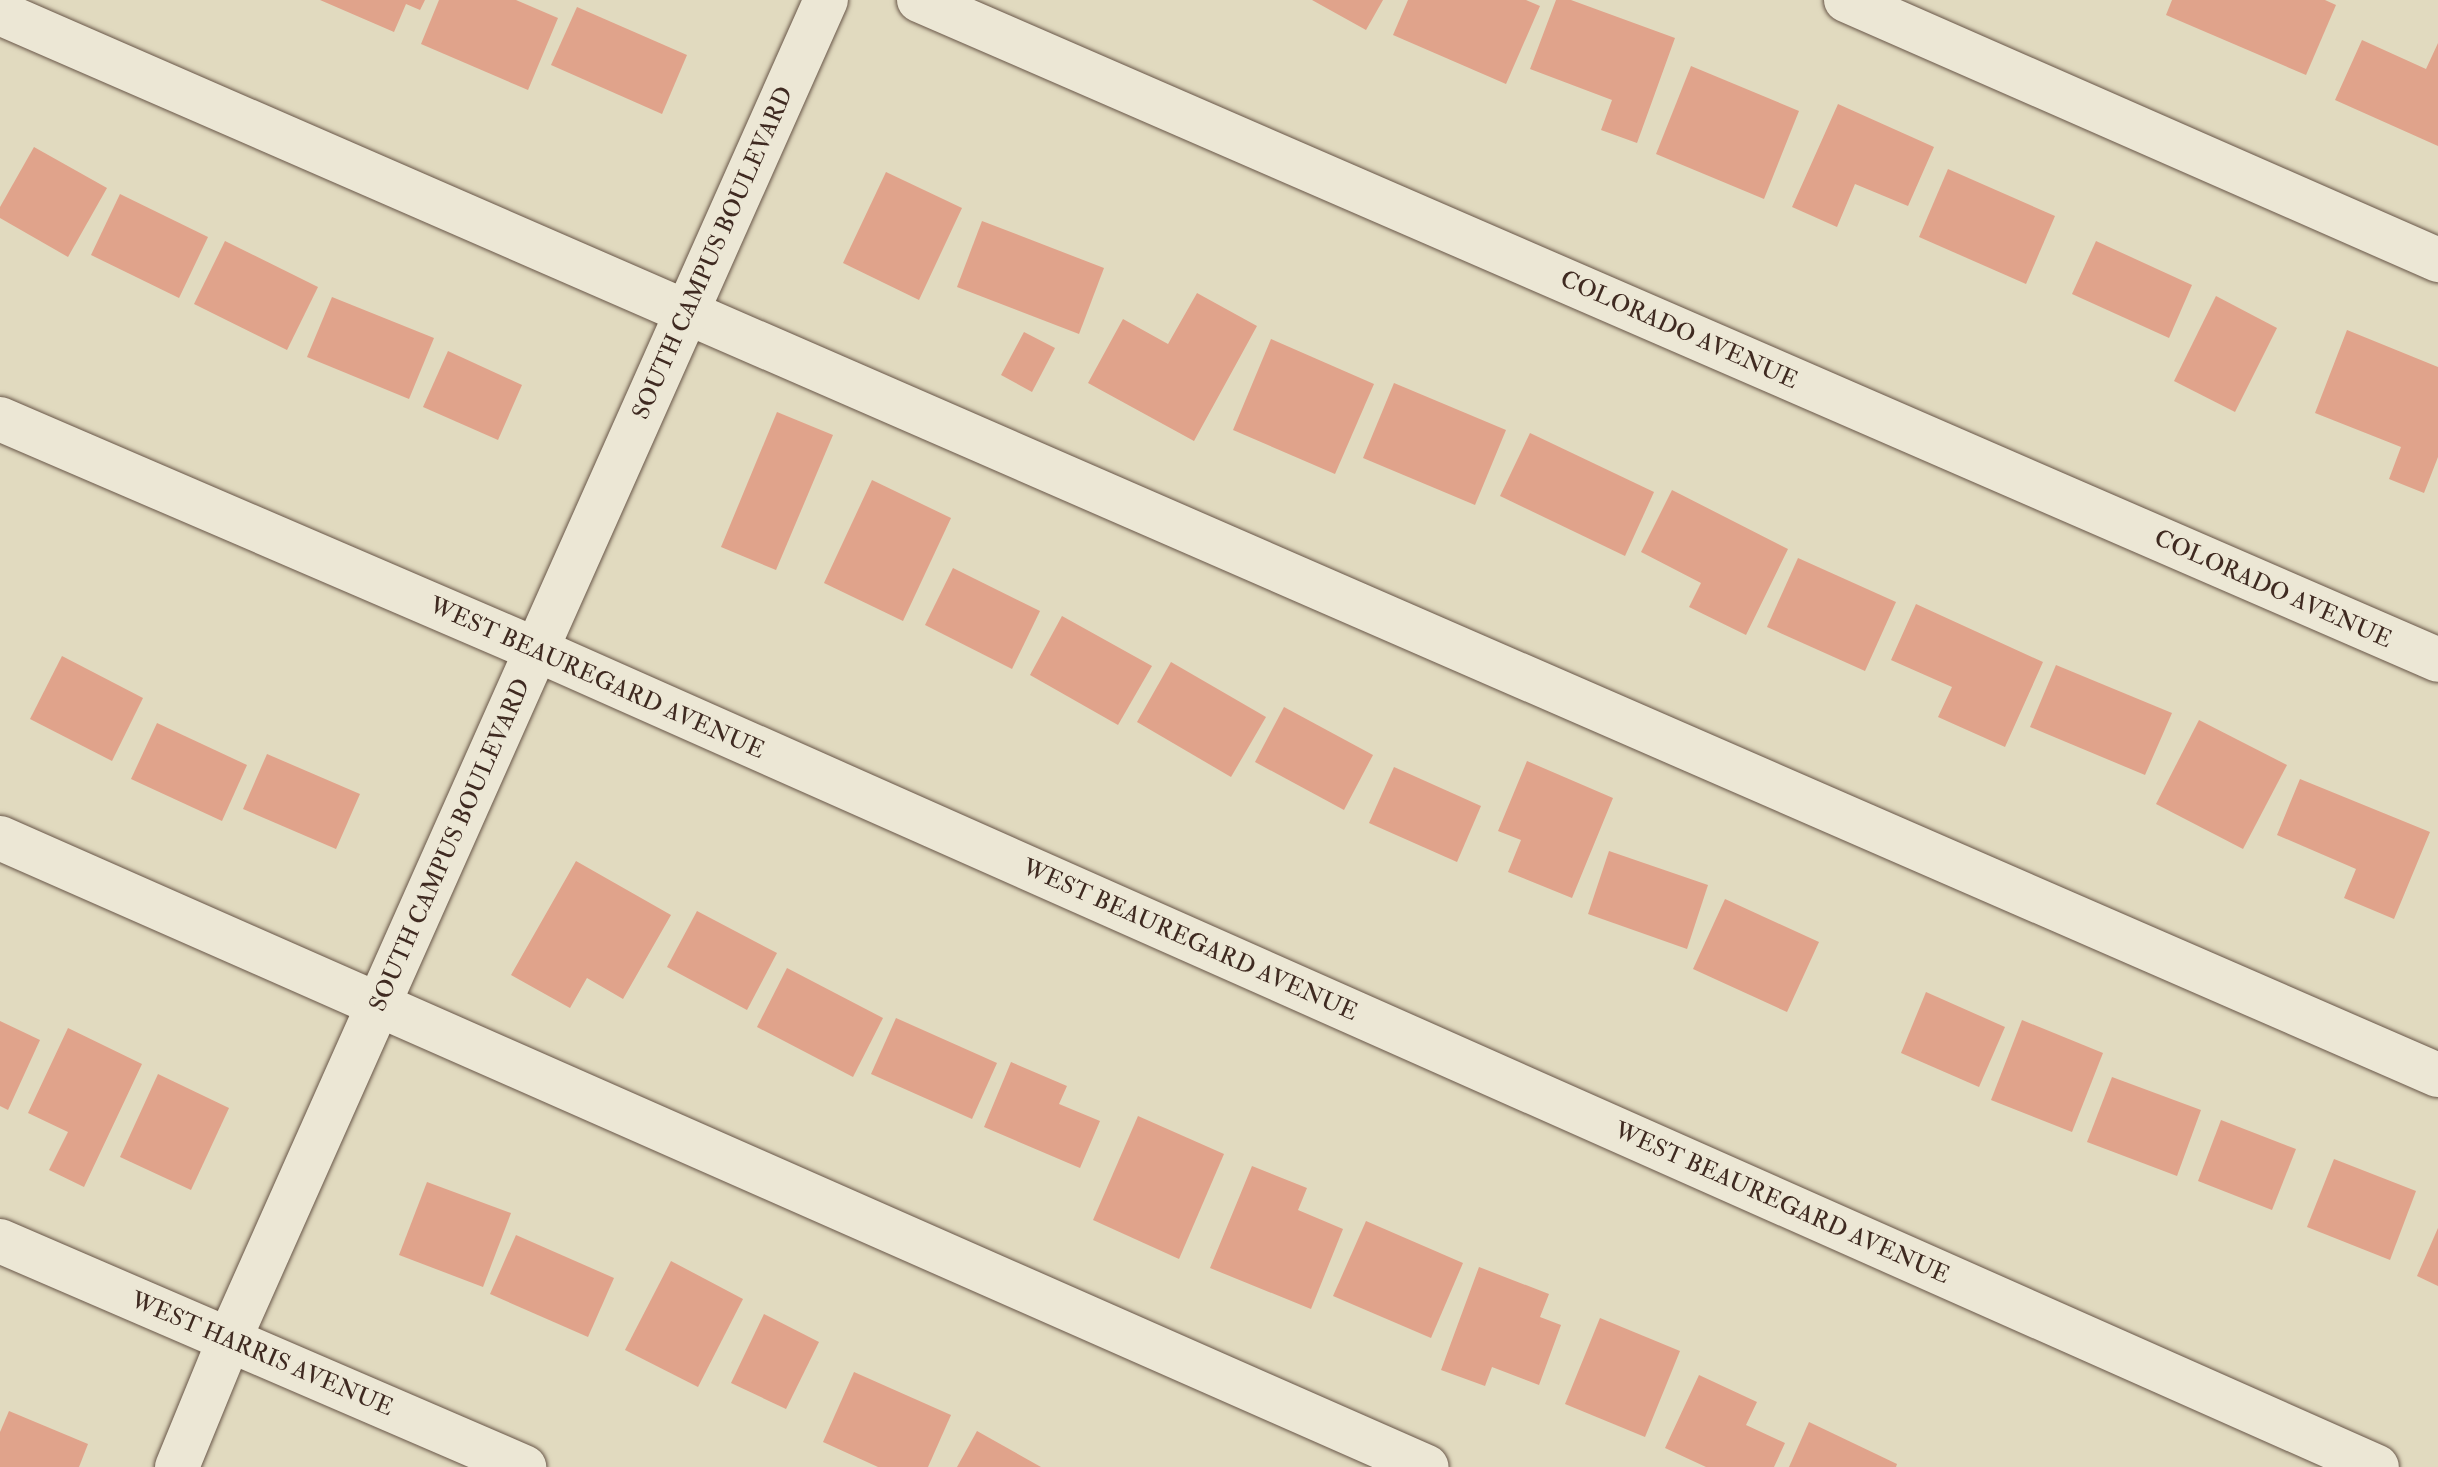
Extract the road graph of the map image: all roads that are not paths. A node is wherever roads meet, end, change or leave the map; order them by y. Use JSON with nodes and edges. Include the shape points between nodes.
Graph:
{"nodes":[{"id":1,"x":826,"y":0,"type":"edge"},
{"id":2,"x":919,"y":0,"type":"edge"},
{"id":3,"x":1846,"y":0,"type":"edge"},
{"id":4,"x":0,"y":13,"type":"edge"},
{"id":5,"x":2438,"y":260,"type":"edge"},
{"id":6,"x":687,"y":312,"type":"junction"},
{"id":7,"x":0,"y":419,"type":"edge"},
{"id":8,"x":537,"y":650,"type":"junction"},
{"id":9,"x":2438,"y":660,"type":"edge"},
{"id":10,"x":0,"y":838,"type":"edge"},
{"id":11,"x":378,"y":1005,"type":"junction"},
{"id":12,"x":2438,"y":1075,"type":"edge"},
{"id":13,"x":0,"y":1241,"type":"edge"},
{"id":14,"x":229,"y":1340,"type":"junction"},
{"id":15,"x":177,"y":1467,"type":"edge"},
{"id":16,"x":524,"y":1467,"type":"edge"},
{"id":17,"x":1427,"y":1467,"type":"edge"},
{"id":18,"x":2377,"y":1467,"type":"edge"}],
"edges":[{"from":1,"to":6,"type":"street","name":"SOUTH CAMPUS BOULEVARD"},
{"from":2,"to":9,"type":"street","name":"COLORADO AVENUE"},
{"from":3,"to":5,"type":"street"},
{"from":4,"to":6,"type":"street"},
{"from":6,"to":8,"type":"street","name":"SOUTH CAMPUS BOULEVARD"},
{"from":6,"to":12,"type":"street"},
{"from":7,"to":8,"type":"street","name":"WEST BEAUREGARD AVENUE"},
{"from":8,"to":11,"type":"street","name":"SOUTH CAMPUS BOULEVARD"},
{"from":8,"to":18,"type":"street","name":"WEST BEAUREGARD AVENUE"},
{"from":10,"to":11,"type":"street"},
{"from":11,"to":14,"type":"street","name":"SOUTH CAMPUS BOULEVARD"},
{"from":11,"to":17,"type":"street"},
{"from":13,"to":14,"type":"street","name":"WEST HARRIS AVENUE"},
{"from":14,"to":15,"type":"street","name":"SOUTH CAMPUS BOULEVARD"},
{"from":14,"to":16,"type":"street","name":"WEST HARRIS AVENUE"}]}
